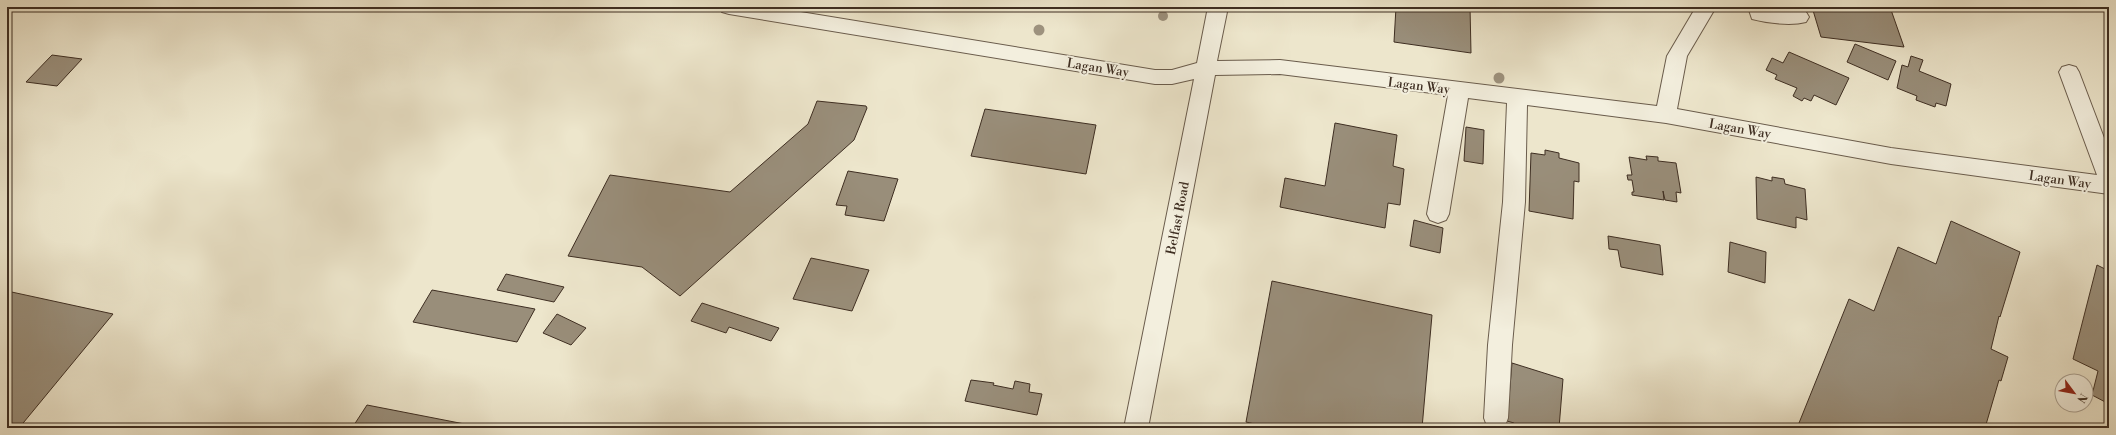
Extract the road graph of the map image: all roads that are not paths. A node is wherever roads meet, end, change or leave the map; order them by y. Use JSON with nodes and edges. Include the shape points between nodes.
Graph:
{"nodes":[{"id":1,"x":729,"y":7,"type":"edge"},
{"id":2,"x":1218,"y":7,"type":"edge"},
{"id":3,"x":1706,"y":7,"type":"edge"},
{"id":4,"x":1758,"y":7,"type":"edge"},
{"id":5,"x":1799,"y":17,"type":"dead end"},
{"id":6,"x":1207,"y":68,"type":"junction"},
{"id":7,"x":2068,"y":72,"type":"dead end"},
{"id":8,"x":1459,"y":90,"type":"junction"},
{"id":9,"x":1517,"y":97,"type":"junction"},
{"id":10,"x":1666,"y":115,"type":"junction"},
{"id":11,"x":2109,"y":179,"type":"edge"},
{"id":12,"x":2109,"y":185,"type":"edge"},
{"id":13,"x":1438,"y":214,"type":"dead end"},
{"id":14,"x":1496,"y":418,"type":"dead end"},
{"id":15,"x":1136,"y":428,"type":"edge"}],
"edges":[{"from":1,"to":6,"type":"street","name":"Lagan Way","via":[[1155,77],[1172,77]]},
{"from":2,"to":6,"type":"street","name":"Belfast Road"},
{"from":3,"to":10,"type":"street","via":[[1677,56]]},
{"from":4,"to":5,"type":"street","via":[[1759,14]]},
{"from":6,"to":8,"type":"street","name":"Lagan Way","via":[[1280,67]]},
{"from":6,"to":15,"type":"street","name":"Belfast Road"},
{"from":7,"to":11,"type":"street"},
{"from":8,"to":9,"type":"street","name":"Lagan Way"},
{"from":8,"to":13,"type":"street"},
{"from":9,"to":10,"type":"street","name":"Lagan Way"},
{"from":9,"to":14,"type":"street","via":[[1514,202],[1500,345]]},
{"from":10,"to":12,"type":"street","name":"Lagan Way","via":[[1892,156]]}]}
